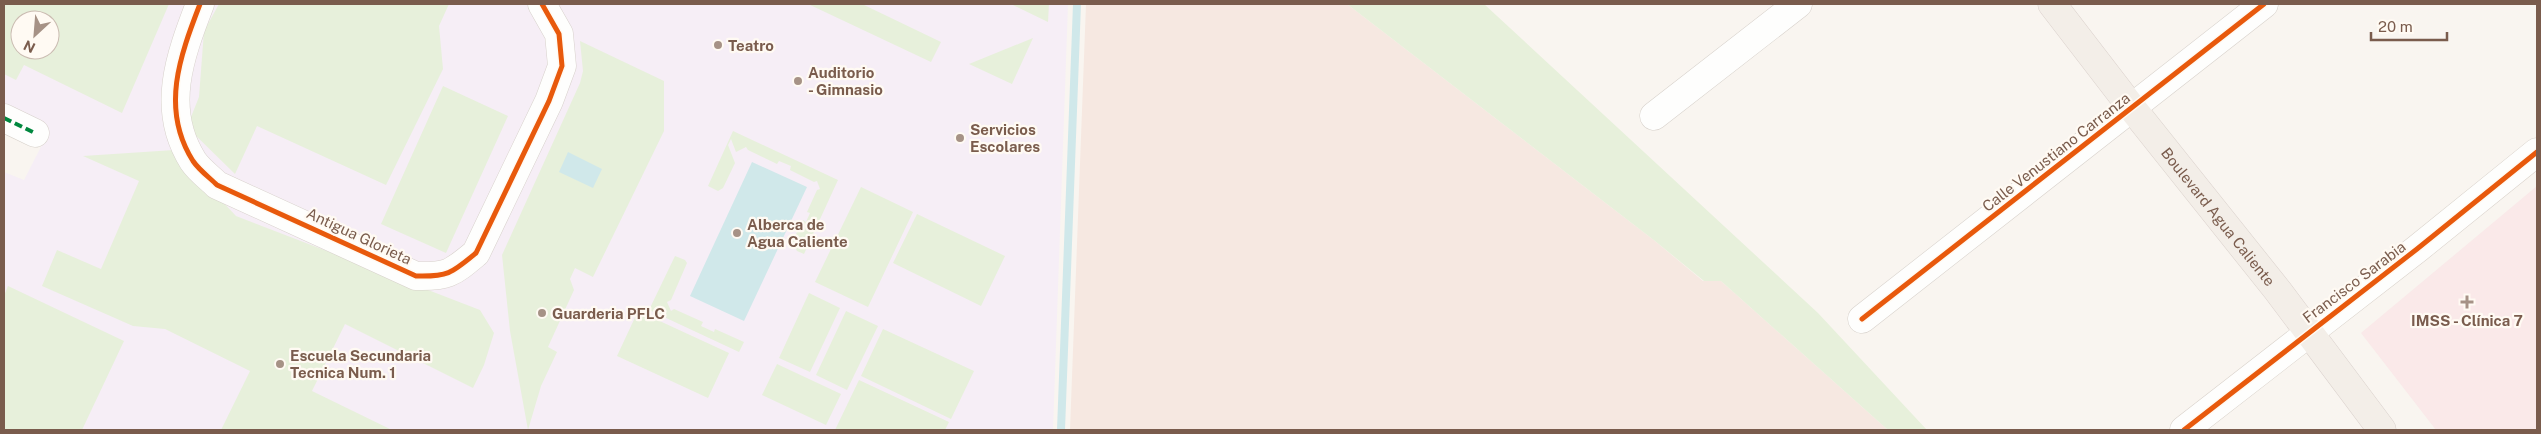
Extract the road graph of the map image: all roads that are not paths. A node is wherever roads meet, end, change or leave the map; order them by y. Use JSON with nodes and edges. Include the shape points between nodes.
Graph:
{"nodes":[{"id":1,"x":200,"y":4,"type":"edge"},
{"id":2,"x":542,"y":4,"type":"edge"},
{"id":3,"x":1798,"y":4,"type":"edge"},
{"id":4,"x":2052,"y":4,"type":"edge"},
{"id":5,"x":2264,"y":4,"type":"edge"},
{"id":6,"x":2132,"y":108,"type":"junction"},
{"id":7,"x":1654,"y":116,"type":"dead end"},
{"id":8,"x":4,"y":118,"type":"edge"},
{"id":9,"x":35,"y":134,"type":"dead end"},
{"id":10,"x":2537,"y":152,"type":"edge"},
{"id":11,"x":1862,"y":319,"type":"dead end"},
{"id":12,"x":2308,"y":333,"type":"junction"},
{"id":13,"x":2184,"y":430,"type":"edge"},
{"id":14,"x":2382,"y":430,"type":"edge"}],
"edges":[{"from":1,"to":2,"type":"street","name":"Antigua Glorieta","via":[[185,43],[174,98],[181,136],[194,162],[217,185],[416,276],[440,276],[459,267],[476,253],[549,101],[562,66],[559,34]]},
{"from":3,"to":7,"type":"street"},
{"from":4,"to":6,"type":"main road","name":"Boulevard Agua Caliente"},
{"from":5,"to":6,"type":"street","name":"Calle Venustiano Carranza"},
{"from":6,"to":11,"type":"street","name":"Calle Venustiano Carranza"},
{"from":6,"to":12,"type":"main road","name":"Boulevard Agua Caliente"},
{"from":8,"to":9,"type":"street"},
{"from":10,"to":12,"type":"street","name":"Francisco Sarabia"},
{"from":12,"to":13,"type":"street","name":"Francisco Sarabia"},
{"from":12,"to":14,"type":"main road","name":"Boulevard Agua Caliente"}]}
